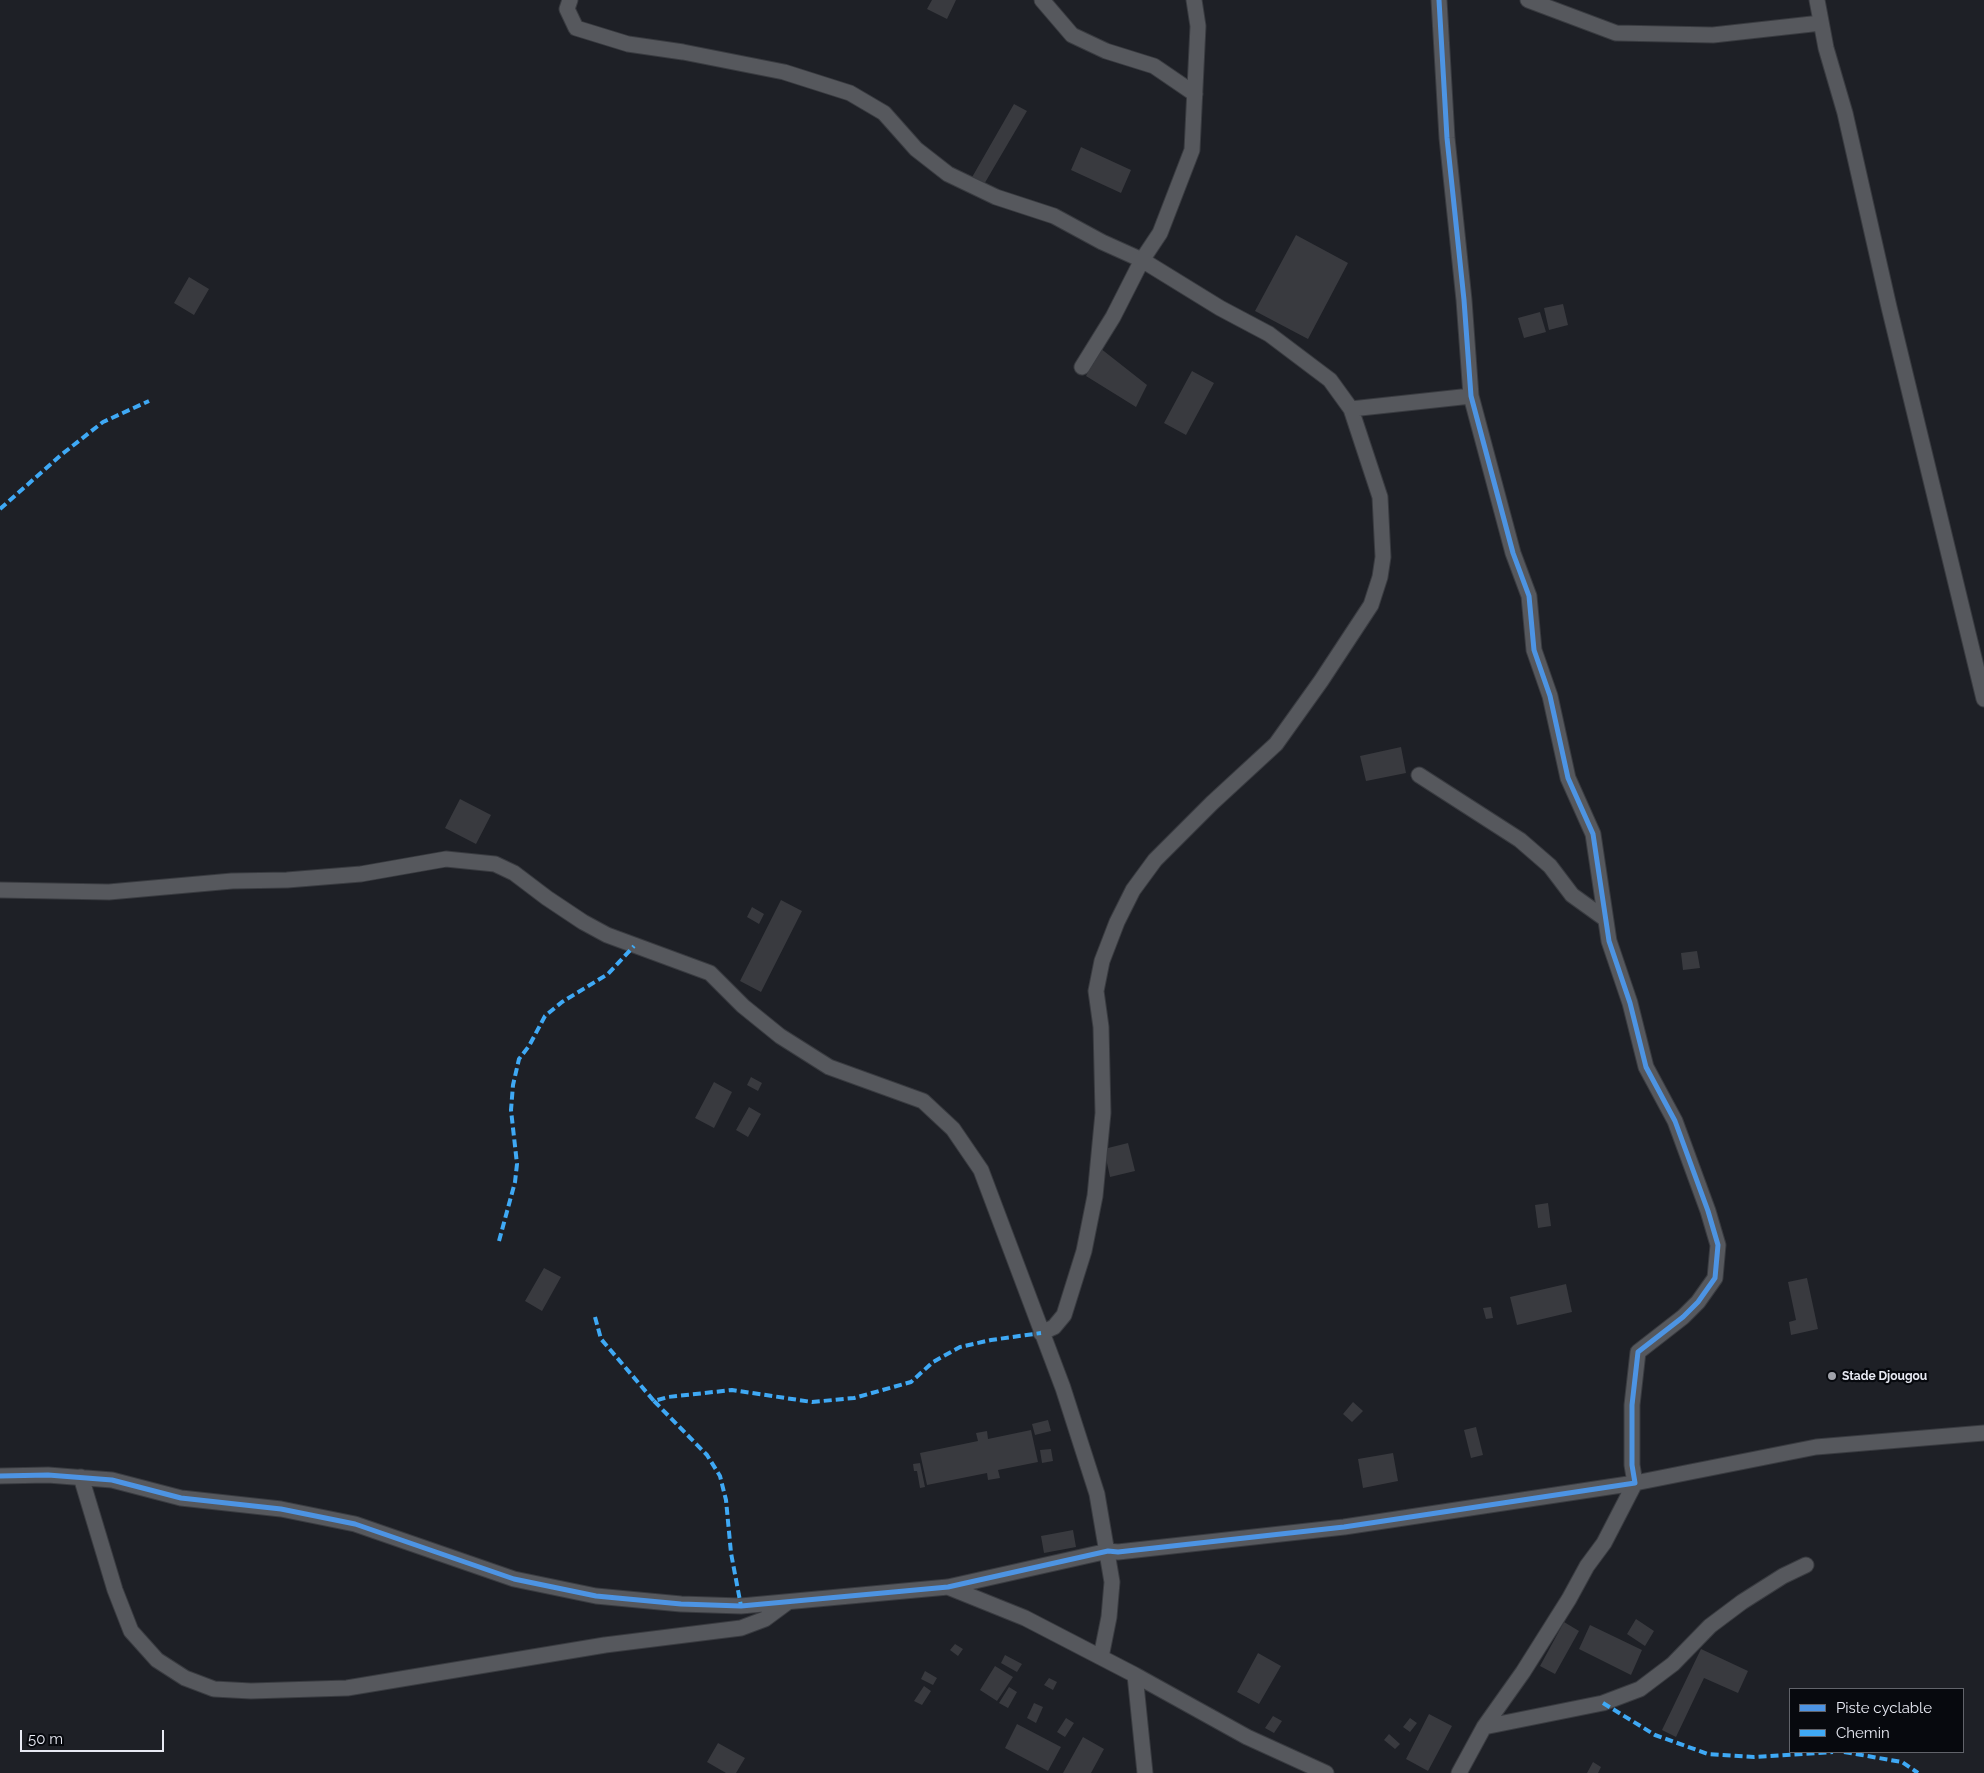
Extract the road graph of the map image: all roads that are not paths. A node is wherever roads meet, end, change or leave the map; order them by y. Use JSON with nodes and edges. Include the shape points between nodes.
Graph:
{"nodes":[{"id":1,"x":570,"y":0,"type":"edge"},
{"id":2,"x":1042,"y":0,"type":"edge"},
{"id":3,"x":1194,"y":0,"type":"edge"},
{"id":4,"x":1439,"y":0,"type":"edge"},
{"id":5,"x":1528,"y":0,"type":"edge"},
{"id":6,"x":1816,"y":0,"type":"edge"},
{"id":7,"x":1821,"y":23,"type":"junction"},
{"id":8,"x":1195,"y":94,"type":"junction"},
{"id":9,"x":1142,"y":260,"type":"junction"},
{"id":10,"x":1082,"y":367,"type":"dead end"},
{"id":11,"x":1471,"y":396,"type":"junction"},
{"id":12,"x":1351,"y":409,"type":"junction"},
{"id":13,"x":1981,"y":674,"type":"edge"},
{"id":14,"x":1984,"y":699,"type":"edge"},
{"id":15,"x":1419,"y":775,"type":"dead end"},
{"id":16,"x":0,"y":890,"type":"edge"},
{"id":17,"x":1604,"y":918,"type":"junction"},
{"id":18,"x":1041,"y":1333,"type":"junction"},
{"id":19,"x":1984,"y":1433,"type":"edge"},
{"id":20,"x":0,"y":1476,"type":"edge"},
{"id":21,"x":81,"y":1477,"type":"junction"},
{"id":22,"x":1635,"y":1483,"type":"junction"},
{"id":23,"x":1108,"y":1551,"type":"junction"},
{"id":24,"x":1806,"y":1565,"type":"dead end"},
{"id":25,"x":948,"y":1587,"type":"junction"},
{"id":26,"x":790,"y":1601,"type":"junction"},
{"id":27,"x":1101,"y":1658,"type":"junction"},
{"id":28,"x":1135,"y":1674,"type":"junction"},
{"id":29,"x":1484,"y":1727,"type":"junction"},
{"id":30,"x":1145,"y":1773,"type":"edge"},
{"id":31,"x":1326,"y":1773,"type":"edge"},
{"id":32,"x":1459,"y":1773,"type":"edge"}],
"edges":[{"from":1,"to":9,"type":"street","via":[[567,9],[576,28],[628,44],[784,72],[850,94],[884,114],[916,149],[948,174],[996,197],[1054,216]]},
{"from":2,"to":8,"type":"street","via":[[1072,35],[1106,51],[1154,66]]},
{"from":3,"to":8,"type":"street","via":[[1198,26]]},
{"from":4,"to":11,"type":"street","via":[[1446,138]]},
{"from":5,"to":7,"type":"street","via":[[1616,33],[1713,35]]},
{"from":6,"to":7,"type":"street"},
{"from":7,"to":13,"type":"street"},
{"from":8,"to":9,"type":"street","via":[[1192,150],[1160,233]]},
{"from":9,"to":10,"type":"street","via":[[1113,317]]},
{"from":9,"to":12,"type":"street","via":[[1269,334],[1330,380]]},
{"from":11,"to":12,"type":"street"},
{"from":11,"to":17,"type":"street","via":[[1529,596],[1534,650],[1550,696],[1568,778],[1593,834]]},
{"from":12,"to":18,"type":"street","via":[[1380,497],[1383,557],[1371,605],[1276,744],[1155,860],[1117,922],[1102,961],[1096,990],[1101,1027],[1103,1113],[1095,1196],[1084,1251],[1064,1315],[1054,1327]]},
{"from":13,"to":14,"type":"street"},
{"from":15,"to":17,"type":"street","via":[[1520,840],[1550,866],[1572,895]]},
{"from":16,"to":18,"type":"street","via":[[109,892],[361,874],[446,859],[496,864],[608,935],[710,973],[780,1036],[829,1067],[923,1100],[953,1129],[981,1170],[1020,1268]]},
{"from":17,"to":22,"type":"street","via":[[1646,1067],[1675,1121],[1718,1245],[1715,1278],[1698,1302],[1638,1352],[1632,1405]]},
{"from":18,"to":23,"type":"street","via":[[1063,1388],[1097,1494]]},
{"from":19,"to":22,"type":"street","via":[[1816,1447]]},
{"from":20,"to":21,"type":"street"},
{"from":21,"to":26,"type":"street","via":[[112,1480],[181,1498],[281,1509],[355,1524],[514,1579],[596,1596],[741,1606]]},
{"from":21,"to":26,"type":"street","via":[[115,1590],[131,1631],[157,1660],[185,1678],[214,1689],[347,1688],[605,1645],[741,1628],[765,1619]]},
{"from":22,"to":23,"type":"street","via":[[1344,1527]]},
{"from":22,"to":29,"type":"street","via":[[1604,1543],[1586,1566],[1551,1629]]},
{"from":23,"to":25,"type":"street"},
{"from":23,"to":27,"type":"street","via":[[1112,1582]]},
{"from":24,"to":29,"type":"street","via":[[1742,1602],[1710,1626],[1673,1664],[1640,1689],[1604,1703]]},
{"from":25,"to":26,"type":"street"},
{"from":25,"to":27,"type":"street","via":[[1026,1618]]},
{"from":27,"to":28,"type":"street"},
{"from":28,"to":30,"type":"street"},
{"from":28,"to":31,"type":"street","via":[[1247,1737]]},
{"from":29,"to":32,"type":"street"}]}
